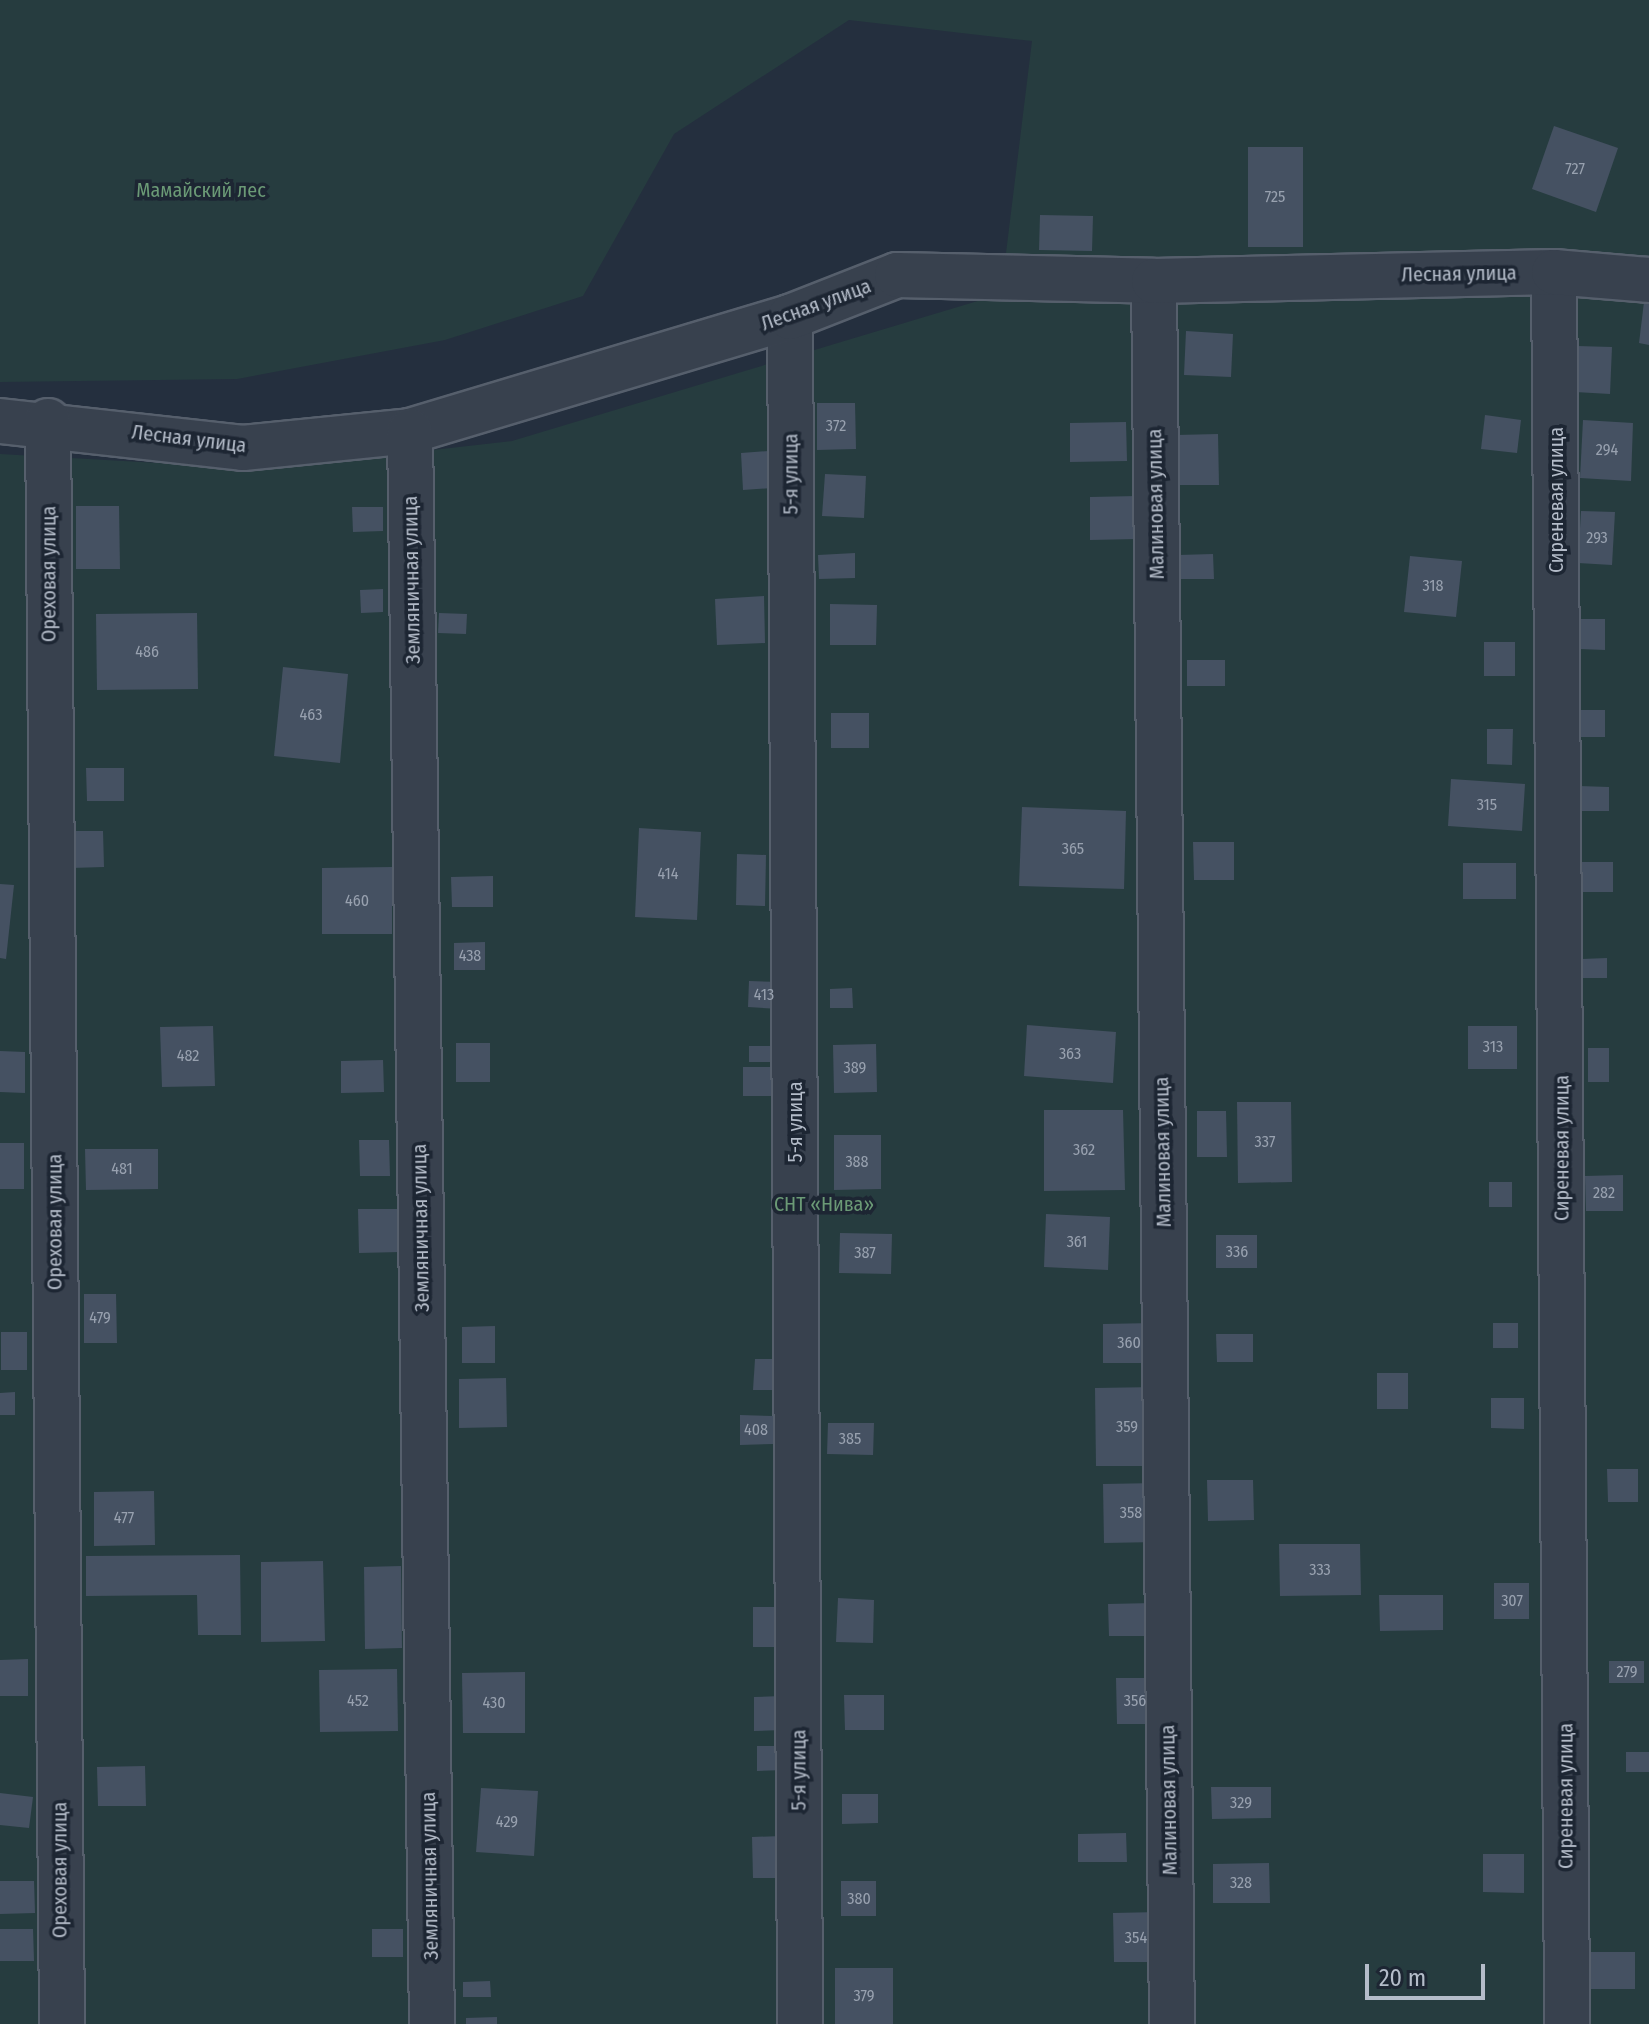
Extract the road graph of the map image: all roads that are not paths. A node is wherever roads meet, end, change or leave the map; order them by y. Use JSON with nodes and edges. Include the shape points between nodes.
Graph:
{"nodes":[{"id":1,"x":1554,"y":272,"type":"junction"},
{"id":2,"x":1649,"y":280,"type":"edge"},
{"id":3,"x":1154,"y":281,"type":"junction"},
{"id":4,"x":790,"y":317,"type":"junction"},
{"id":5,"x":0,"y":421,"type":"edge"},
{"id":6,"x":48,"y":421,"type":"junction"},
{"id":7,"x":410,"y":431,"type":"junction"},
{"id":8,"x":62,"y":2024,"type":"edge"},
{"id":9,"x":432,"y":2024,"type":"edge"},
{"id":10,"x":800,"y":2024,"type":"edge"},
{"id":11,"x":1172,"y":2024,"type":"edge"},
{"id":12,"x":1567,"y":2024,"type":"edge"}],
"edges":[{"from":1,"to":2,"type":"street","name":"Лесная улица"},
{"from":1,"to":3,"type":"street","name":"Лесная улица"},
{"from":1,"to":12,"type":"street","name":"Сиреневая улица"},
{"from":3,"to":4,"type":"street","name":"Лесная улица","via":[[897,275]]},
{"from":3,"to":11,"type":"street","name":"Малиновая улица"},
{"from":4,"to":7,"type":"street","name":"Лесная улица"},
{"from":4,"to":10,"type":"street","name":"5-я улица"},
{"from":5,"to":6,"type":"street","name":"Лесная улица"},
{"from":6,"to":7,"type":"street","name":"Лесная улица","via":[[243,448]]},
{"from":6,"to":8,"type":"street","name":"Ореховая улица"},
{"from":7,"to":9,"type":"street","name":"Земляничная улица"}]}
